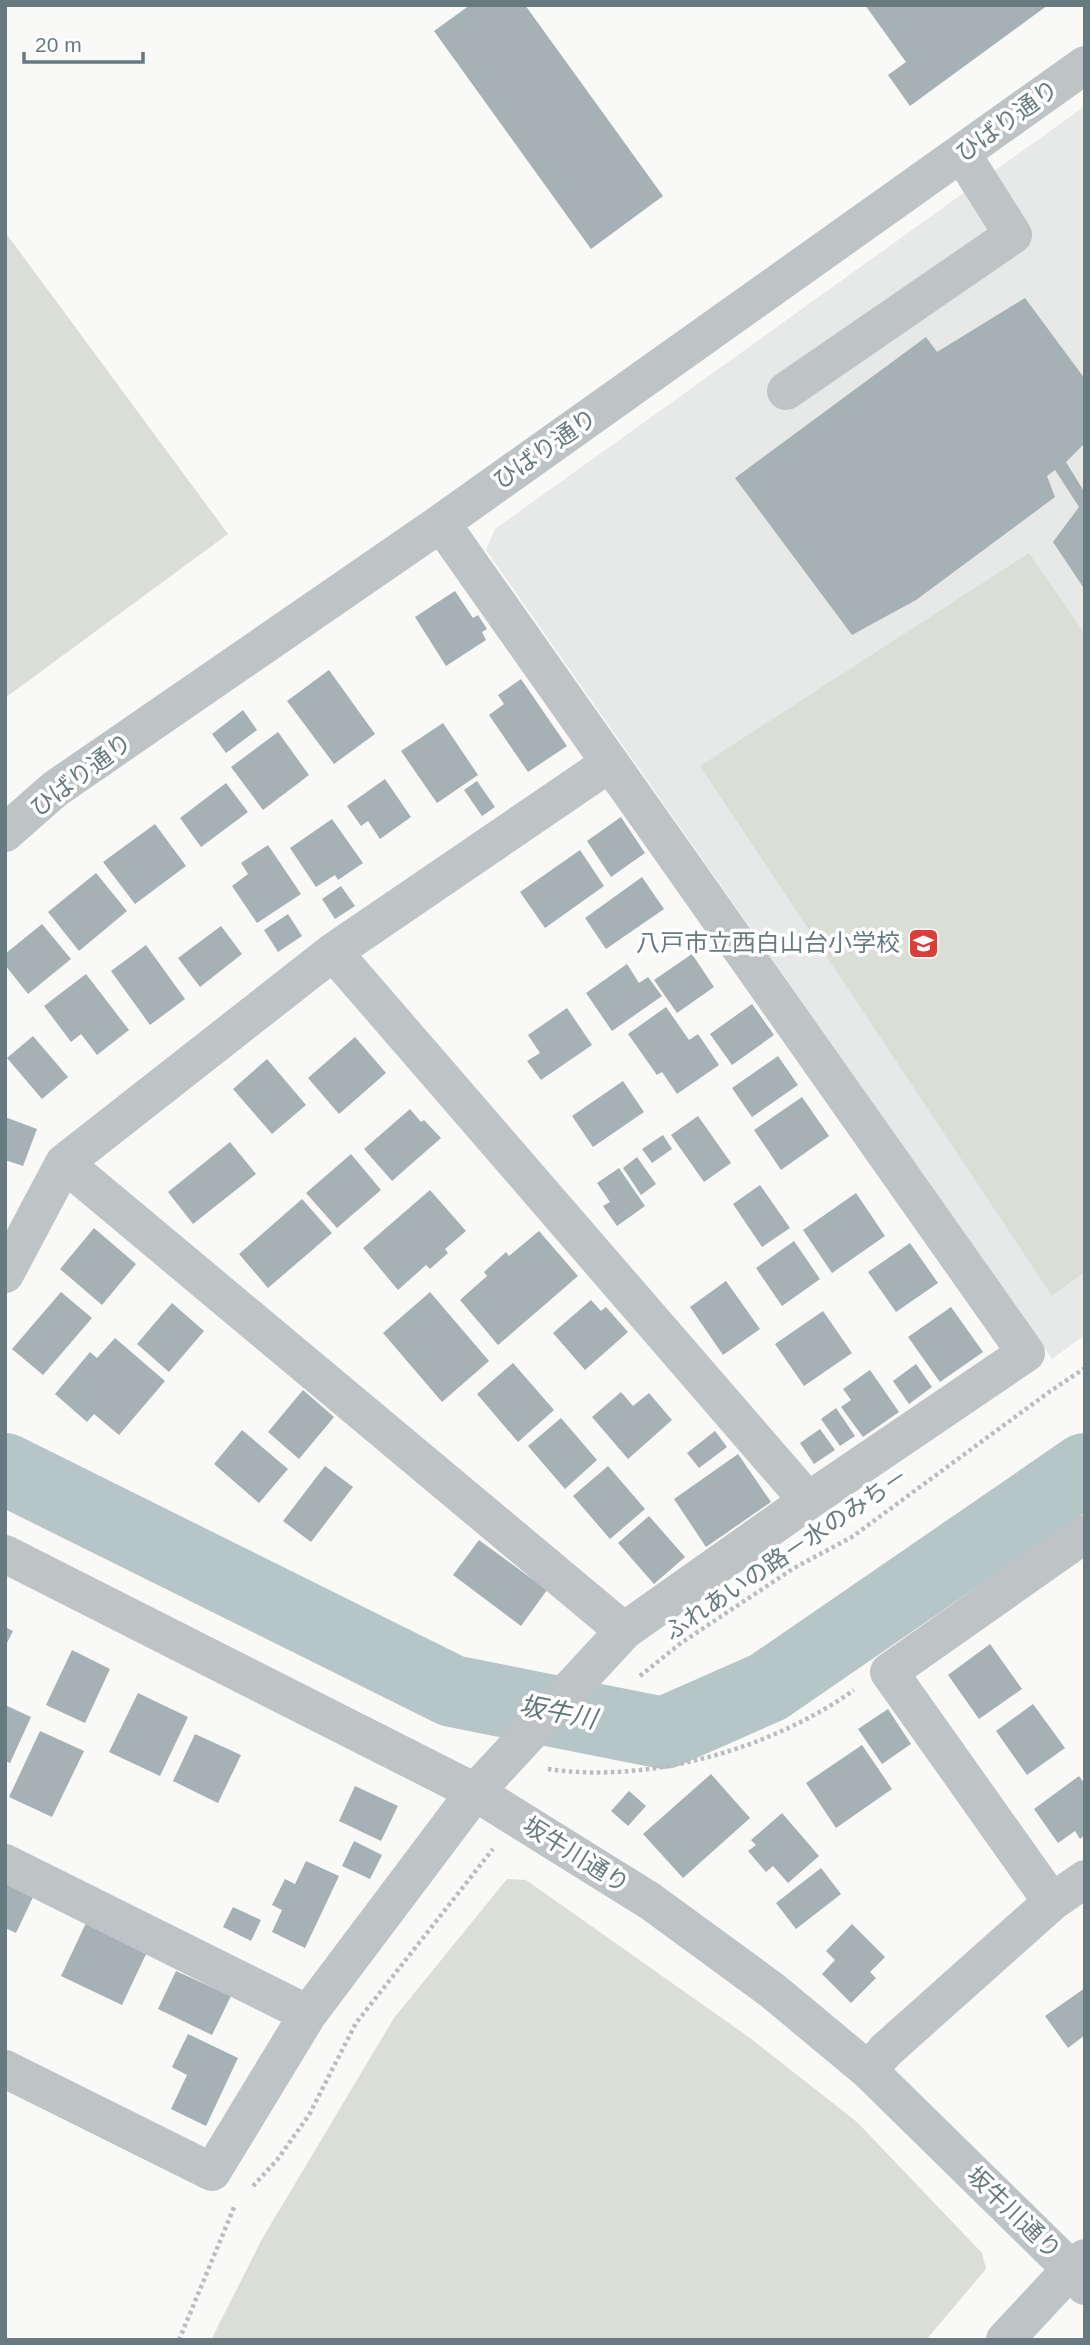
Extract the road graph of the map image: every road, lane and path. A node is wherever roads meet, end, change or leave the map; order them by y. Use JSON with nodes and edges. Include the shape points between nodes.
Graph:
{"nodes":[{"id":1,"x":1085,"y":65,"type":"edge"},
{"id":2,"x":962,"y":154,"type":"junction"},
{"id":3,"x":786,"y":391,"type":"dead end"},
{"id":4,"x":441,"y":523,"type":"junction"},
{"id":5,"x":610,"y":763,"type":"junction"},
{"id":6,"x":5,"y":833,"type":"edge"},
{"id":7,"x":332,"y":952,"type":"junction"},
{"id":8,"x":64,"y":1163,"type":"junction"},
{"id":9,"x":5,"y":1274,"type":"edge"},
{"id":10,"x":1085,"y":1368,"type":"edge"},
{"id":11,"x":808,"y":1502,"type":"junction"},
{"id":12,"x":1085,"y":1534,"type":"edge"},
{"id":13,"x":5,"y":1554,"type":"edge"},
{"id":14,"x":624,"y":1631,"type":"junction"},
{"id":15,"x":889,"y":1672,"type":"junction"},
{"id":16,"x":640,"y":1676,"type":"dead end"},
{"id":17,"x":554,"y":1760,"type":"dead end"},
{"id":18,"x":545,"y":1769,"type":"junction"},
{"id":19,"x":540,"y":1777,"type":"dead end"},
{"id":20,"x":475,"y":1792,"type":"junction"},
{"id":21,"x":494,"y":1848,"type":"dead end"},
{"id":22,"x":5,"y":1863,"type":"edge"},
{"id":23,"x":1085,"y":1879,"type":"edge"},
{"id":24,"x":1052,"y":1902,"type":"junction"},
{"id":25,"x":308,"y":2014,"type":"junction"},
{"id":26,"x":5,"y":2069,"type":"edge"},
{"id":27,"x":869,"y":2071,"type":"junction"},
{"id":28,"x":244,"y":2195,"type":"dead end"},
{"id":29,"x":236,"y":2204,"type":"dead end"},
{"id":30,"x":1080,"y":2271,"type":"edge"},
{"id":31,"x":179,"y":2340,"type":"edge"},
{"id":32,"x":1005,"y":2340,"type":"edge"}],
"edges":[{"from":1,"to":2,"type":"street","name":"ひばり通り"},
{"from":2,"to":3,"type":"street","via":[[1013,235]]},
{"from":2,"to":4,"type":"street","name":"ひばり通り"},
{"from":4,"to":5,"type":"street"},
{"from":4,"to":6,"type":"street","name":"ひばり通り","via":[[55,789]]},
{"from":5,"to":7,"type":"street"},
{"from":5,"to":11,"type":"street","via":[[1026,1353]]},
{"from":7,"to":8,"type":"street"},
{"from":7,"to":11,"type":"street"},
{"from":8,"to":9,"type":"street"},
{"from":8,"to":14,"type":"street"},
{"from":10,"to":16,"type":"path","name":"ふれあいの路－水のみち－","via":[[852,1537],[794,1568]]},
{"from":11,"to":14,"type":"street"},
{"from":12,"to":15,"type":"street"},
{"from":13,"to":20,"type":"street","name":"坂牛川通り"},
{"from":14,"to":20,"type":"street"},
{"from":15,"to":18,"type":"path","via":[[868,1680],[796,1726],[739,1748],[641,1769],[570,1773]]},
{"from":15,"to":24,"type":"street"},
{"from":17,"to":18,"type":"path"},
{"from":18,"to":19,"type":"path"},
{"from":20,"to":25,"type":"street"},
{"from":20,"to":27,"type":"street","name":"坂牛川通り","via":[[650,1902],[773,1991]]},
{"from":21,"to":28,"type":"path","via":[[356,2023],[309,2115],[277,2160]]},
{"from":22,"to":25,"type":"street"},
{"from":23,"to":24,"type":"street"},
{"from":24,"to":27,"type":"street","via":[[885,2051]]},
{"from":25,"to":26,"type":"street","via":[[212,2172]]},
{"from":27,"to":30,"type":"street","name":"坂牛川通り"},
{"from":29,"to":31,"type":"path"},
{"from":30,"to":32,"type":"street"}]}
